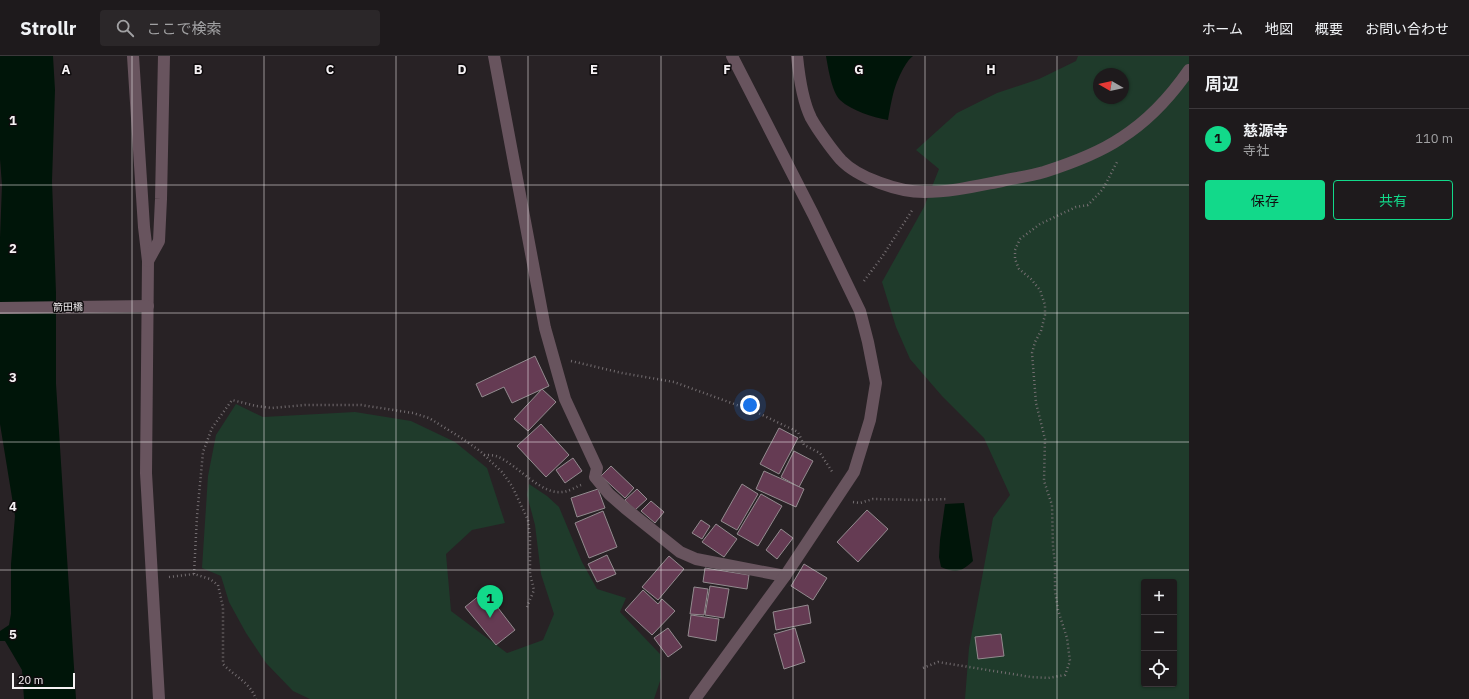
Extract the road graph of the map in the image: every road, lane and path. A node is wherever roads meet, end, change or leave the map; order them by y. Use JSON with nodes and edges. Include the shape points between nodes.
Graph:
{"nodes":[{"id":1,"x":133,"y":56,"type":"edge"},
{"id":2,"x":164,"y":56,"type":"edge"},
{"id":3,"x":494,"y":56,"type":"edge"},
{"id":4,"x":732,"y":56,"type":"edge"},
{"id":5,"x":797,"y":56,"type":"edge"},
{"id":6,"x":1189,"y":70,"type":"edge"},
{"id":7,"x":1122,"y":138,"type":"junction"},
{"id":8,"x":923,"y":192,"type":"junction"},
{"id":9,"x":148,"y":261,"type":"junction"},
{"id":10,"x":853,"y":295,"type":"junction"},
{"id":11,"x":142,"y":306,"type":"junction"},
{"id":12,"x":0,"y":308,"type":"edge"},
{"id":13,"x":552,"y":353,"type":"junction"},
{"id":14,"x":483,"y":455,"type":"junction"},
{"id":15,"x":595,"y":477,"type":"junction"},
{"id":16,"x":841,"y":491,"type":"junction"},
{"id":17,"x":948,"y":499,"type":"dead end"},
{"id":18,"x":194,"y":574,"type":"junction"},
{"id":19,"x":785,"y":576,"type":"junction"},
{"id":20,"x":152,"y":579,"type":"junction"},
{"id":21,"x":527,"y":608,"type":"dead end"},
{"id":22,"x":923,"y":668,"type":"dead end"},
{"id":23,"x":159,"y":699,"type":"edge"},
{"id":24,"x":256,"y":699,"type":"edge"},
{"id":25,"x":695,"y":699,"type":"edge"}],
"edges":[{"from":1,"to":9,"type":"street"},
{"from":2,"to":9,"type":"street","via":[[159,240]]},
{"from":3,"to":13,"type":"street","via":[[545,328]]},
{"from":4,"to":10,"type":"street"},
{"from":5,"to":8,"type":"street","via":[[803,94],[811,118],[841,160],[856,172],[880,182]]},
{"from":6,"to":7,"type":"street","via":[[1164,102]]},
{"from":7,"to":8,"type":"street","via":[[1100,151],[1043,172],[961,189]]},
{"from":7,"to":22,"type":"path","via":[[1122,153],[1113,171],[1103,189],[1088,205],[1076,207],[1040,224],[1020,239],[1015,250],[1019,270],[1040,290],[1045,305],[1041,331],[1032,353],[1036,403],[1045,439],[1044,481],[1052,505],[1055,591],[1070,661],[1065,675],[1031,677],[938,662]]},
{"from":8,"to":10,"type":"path","via":[[882,257]]},
{"from":9,"to":11,"type":"street"},
{"from":10,"to":16,"type":"street","via":[[860,311],[876,382],[870,420],[854,472]]},
{"from":11,"to":12,"type":"street","name":"箭田橋"},
{"from":11,"to":20,"type":"street","via":[[146,472]]},
{"from":13,"to":15,"type":"street","via":[[565,400],[597,468]]},
{"from":13,"to":16,"type":"path","via":[[568,361],[674,382],[756,412],[798,432],[804,445],[820,453],[833,472]]},
{"from":14,"to":15,"type":"path","via":[[496,456],[554,492],[566,492]]},
{"from":14,"to":18,"type":"path","via":[[464,439],[429,418],[413,413],[361,405],[272,408],[232,400],[212,428],[203,452]]},
{"from":14,"to":21,"type":"path","via":[[502,472],[512,486],[528,520],[530,574],[534,590]]},
{"from":15,"to":19,"type":"street","via":[[619,503],[680,552],[696,559]]},
{"from":16,"to":17,"type":"path","via":[[849,501],[860,503],[873,499]]},
{"from":16,"to":19,"type":"street"},
{"from":18,"to":20,"type":"path"},
{"from":18,"to":24,"type":"path","via":[[210,579],[218,585],[223,607],[223,664],[232,674],[246,682]]},
{"from":19,"to":25,"type":"street"},
{"from":20,"to":23,"type":"street"}]}
